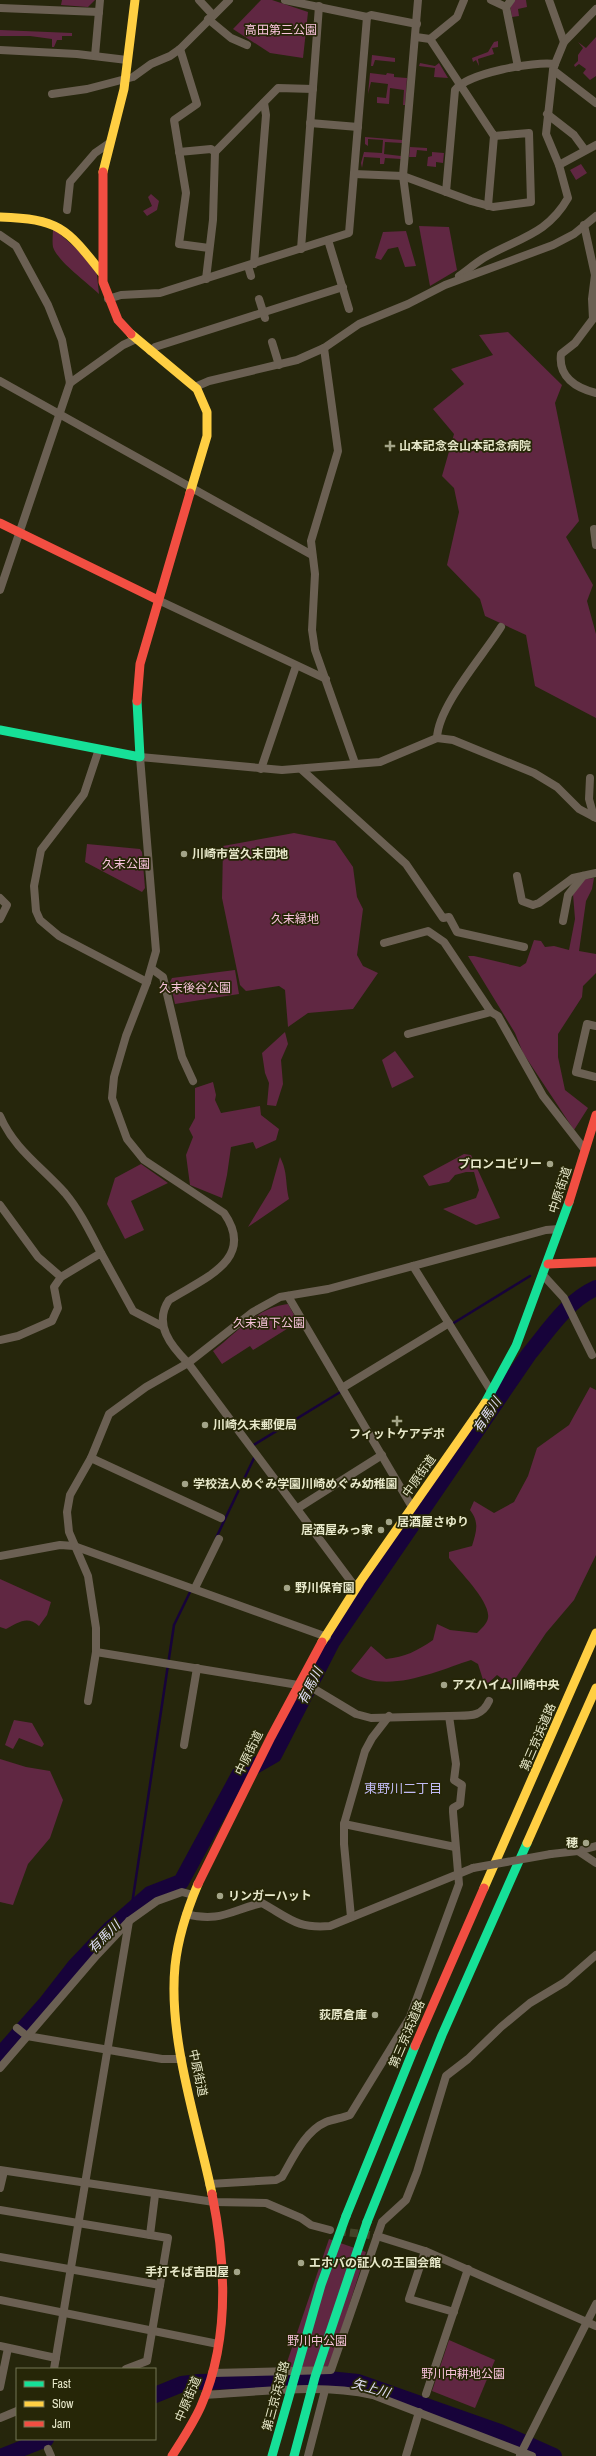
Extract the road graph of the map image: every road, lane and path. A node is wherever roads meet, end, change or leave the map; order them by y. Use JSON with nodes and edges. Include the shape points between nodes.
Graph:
{"nodes":[{"id":1,"x":100,"y":0,"type":"edge"},
{"id":2,"x":135,"y":0,"type":"edge"},
{"id":3,"x":199,"y":0,"type":"edge"},
{"id":4,"x":229,"y":0,"type":"edge"},
{"id":5,"x":285,"y":0,"type":"edge"},
{"id":6,"x":418,"y":0,"type":"edge"},
{"id":7,"x":464,"y":0,"type":"edge"},
{"id":8,"x":491,"y":0,"type":"edge"},
{"id":9,"x":549,"y":0,"type":"edge"},
{"id":10,"x":508,"y":4,"type":"edge"},
{"id":11,"x":319,"y":6,"type":"junction"},
{"id":12,"x":0,"y":8,"type":"edge"},
{"id":13,"x":596,"y":9,"type":"edge"},
{"id":14,"x":99,"y":12,"type":"junction"},
{"id":15,"x":210,"y":17,"type":"junction"},
{"id":16,"x":367,"y":17,"type":"junction"},
{"id":17,"x":417,"y":24,"type":"junction"},
{"id":18,"x":416,"y":37,"type":"junction"},
{"id":19,"x":430,"y":39,"type":"junction"},
{"id":20,"x":564,"y":42,"type":"junction"},
{"id":21,"x":247,"y":46,"type":"dead end"},
{"id":22,"x":180,"y":49,"type":"junction"},
{"id":23,"x":0,"y":50,"type":"edge"},
{"id":24,"x":95,"y":56,"type":"junction"},
{"id":25,"x":127,"y":60,"type":"junction"},
{"id":26,"x":554,"y":67,"type":"junction"},
{"id":27,"x":518,"y":68,"type":"junction"},
{"id":28,"x":125,"y":79,"type":"junction"},
{"id":29,"x":459,"y":84,"type":"junction"},
{"id":30,"x":312,"y":89,"type":"junction"},
{"id":31,"x":52,"y":94,"type":"dead end"},
{"id":32,"x":264,"y":103,"type":"junction"},
{"id":33,"x":596,"y":103,"type":"edge"},
{"id":34,"x":547,"y":114,"type":"junction"},
{"id":35,"x":310,"y":123,"type":"junction"},
{"id":36,"x":358,"y":127,"type":"junction"},
{"id":37,"x":494,"y":136,"type":"junction"},
{"id":38,"x":108,"y":144,"type":"junction"},
{"id":39,"x":596,"y":144,"type":"edge"},
{"id":40,"x":585,"y":150,"type":"junction"},
{"id":41,"x":179,"y":152,"type":"junction"},
{"id":42,"x":215,"y":152,"type":"junction"},
{"id":43,"x":559,"y":165,"type":"junction"},
{"id":44,"x":354,"y":174,"type":"junction"},
{"id":45,"x":403,"y":176,"type":"junction"},
{"id":46,"x":446,"y":192,"type":"junction"},
{"id":47,"x":488,"y":206,"type":"junction"},
{"id":48,"x":67,"y":210,"type":"dead end"},
{"id":49,"x":596,"y":216,"type":"edge"},
{"id":50,"x":0,"y":217,"type":"edge"},
{"id":51,"x":409,"y":221,"type":"dead end"},
{"id":52,"x":584,"y":225,"type":"junction"},
{"id":53,"x":0,"y":235,"type":"edge"},
{"id":54,"x":328,"y":240,"type":"junction"},
{"id":55,"x":209,"y":248,"type":"junction"},
{"id":56,"x":301,"y":249,"type":"junction"},
{"id":57,"x":251,"y":265,"type":"junction"},
{"id":58,"x":101,"y":272,"type":"junction"},
{"id":59,"x":251,"y":276,"type":"dead end"},
{"id":60,"x":206,"y":279,"type":"junction"},
{"id":61,"x":445,"y":284,"type":"junction"},
{"id":62,"x":343,"y":287,"type":"junction"},
{"id":63,"x":108,"y":299,"type":"junction"},
{"id":64,"x":259,"y":299,"type":"dead end"},
{"id":65,"x":349,"y":308,"type":"dead end"},
{"id":66,"x":264,"y":315,"type":"junction"},
{"id":67,"x":136,"y":339,"type":"junction"},
{"id":68,"x":272,"y":342,"type":"dead end"},
{"id":69,"x":324,"y":348,"type":"junction"},
{"id":70,"x":150,"y":351,"type":"junction"},
{"id":71,"x":279,"y":365,"type":"junction"},
{"id":72,"x":0,"y":381,"type":"edge"},
{"id":73,"x":70,"y":383,"type":"junction"},
{"id":74,"x":195,"y":387,"type":"junction"},
{"id":75,"x":596,"y":393,"type":"edge"},
{"id":76,"x":61,"y":414,"type":"junction"},
{"id":77,"x":192,"y":488,"type":"junction"},
{"id":78,"x":0,"y":523,"type":"edge"},
{"id":79,"x":594,"y":529,"type":"dead end"},
{"id":80,"x":20,"y":533,"type":"junction"},
{"id":81,"x":596,"y":545,"type":"edge"},
{"id":82,"x":312,"y":555,"type":"junction"},
{"id":83,"x":0,"y":590,"type":"edge"},
{"id":84,"x":158,"y":600,"type":"junction"},
{"id":85,"x":501,"y":627,"type":"dead end"},
{"id":86,"x":296,"y":666,"type":"junction"},
{"id":87,"x":326,"y":679,"type":"junction"},
{"id":88,"x":0,"y":730,"type":"edge"},
{"id":89,"x":437,"y":738,"type":"junction"},
{"id":90,"x":99,"y":749,"type":"junction"},
{"id":91,"x":140,"y":757,"type":"junction"},
{"id":92,"x":355,"y":763,"type":"junction"},
{"id":93,"x":261,"y":769,"type":"junction"},
{"id":94,"x":301,"y":769,"type":"junction"},
{"id":95,"x":590,"y":778,"type":"dead end"},
{"id":96,"x":595,"y":818,"type":"edge"},
{"id":97,"x":596,"y":873,"type":"edge"},
{"id":98,"x":584,"y":875,"type":"junction"},
{"id":99,"x":517,"y":876,"type":"dead end"},
{"id":100,"x":0,"y":898,"type":"edge"},
{"id":101,"x":0,"y":919,"type":"edge"},
{"id":102,"x":563,"y":921,"type":"dead end"},
{"id":103,"x":384,"y":943,"type":"dead end"},
{"id":104,"x":524,"y":947,"type":"dead end"},
{"id":105,"x":152,"y":969,"type":"junction"},
{"id":106,"x":147,"y":982,"type":"junction"},
{"id":107,"x":491,"y":1012,"type":"junction"},
{"id":108,"x":596,"y":1026,"type":"edge"},
{"id":109,"x":408,"y":1034,"type":"dead end"},
{"id":110,"x":596,"y":1077,"type":"edge"},
{"id":111,"x":193,"y":1081,"type":"dead end"},
{"id":112,"x":596,"y":1115,"type":"edge"},
{"id":113,"x":0,"y":1116,"type":"edge"},
{"id":114,"x":585,"y":1150,"type":"junction"},
{"id":115,"x":0,"y":1205,"type":"edge"},
{"id":116,"x":559,"y":1229,"type":"junction"},
{"id":117,"x":101,"y":1253,"type":"junction"},
{"id":118,"x":596,"y":1262,"type":"edge"},
{"id":119,"x":548,"y":1264,"type":"junction"},
{"id":120,"x":413,"y":1266,"type":"junction"},
{"id":121,"x":543,"y":1275,"type":"junction"},
{"id":122,"x":61,"y":1277,"type":"junction"},
{"id":123,"x":288,"y":1296,"type":"junction"},
{"id":124,"x":449,"y":1323,"type":"junction"},
{"id":125,"x":162,"y":1326,"type":"junction"},
{"id":126,"x":0,"y":1340,"type":"edge"},
{"id":127,"x":592,"y":1355,"type":"dead end"},
{"id":128,"x":188,"y":1363,"type":"junction"},
{"id":129,"x":342,"y":1388,"type":"junction"},
{"id":130,"x":491,"y":1391,"type":"junction"},
{"id":131,"x":382,"y":1455,"type":"junction"},
{"id":132,"x":91,"y":1458,"type":"junction"},
{"id":133,"x":412,"y":1507,"type":"junction"},
{"id":134,"x":298,"y":1508,"type":"junction"},
{"id":135,"x":221,"y":1518,"type":"dead end"},
{"id":136,"x":219,"y":1539,"type":"dead end"},
{"id":137,"x":74,"y":1546,"type":"junction"},
{"id":138,"x":0,"y":1556,"type":"edge"},
{"id":139,"x":195,"y":1588,"type":"junction"},
{"id":140,"x":356,"y":1588,"type":"junction"},
{"id":141,"x":596,"y":1633,"type":"edge"},
{"id":142,"x":327,"y":1637,"type":"junction"},
{"id":143,"x":96,"y":1652,"type":"junction"},
{"id":144,"x":197,"y":1668,"type":"junction"},
{"id":145,"x":301,"y":1683,"type":"junction"},
{"id":146,"x":596,"y":1688,"type":"edge"},
{"id":147,"x":88,"y":1701,"type":"dead end"},
{"id":148,"x":489,"y":1701,"type":"dead end"},
{"id":149,"x":389,"y":1716,"type":"junction"},
{"id":150,"x":449,"y":1716,"type":"junction"},
{"id":151,"x":184,"y":1745,"type":"dead end"},
{"id":152,"x":344,"y":1824,"type":"junction"},
{"id":153,"x":596,"y":1846,"type":"edge"},
{"id":154,"x":455,"y":1847,"type":"junction"},
{"id":155,"x":578,"y":1851,"type":"junction"},
{"id":156,"x":596,"y":1863,"type":"edge"},
{"id":157,"x":458,"y":1874,"type":"junction"},
{"id":158,"x":193,"y":1895,"type":"junction"},
{"id":159,"x":186,"y":1914,"type":"junction"},
{"id":160,"x":351,"y":1917,"type":"junction"},
{"id":161,"x":129,"y":1921,"type":"junction"},
{"id":162,"x":596,"y":1955,"type":"edge"},
{"id":163,"x":17,"y":2028,"type":"dead end"},
{"id":164,"x":25,"y":2035,"type":"junction"},
{"id":165,"x":108,"y":2049,"type":"junction"},
{"id":166,"x":182,"y":2058,"type":"junction"},
{"id":167,"x":0,"y":2068,"type":"edge"},
{"id":168,"x":2,"y":2171,"type":"edge"},
{"id":169,"x":87,"y":2183,"type":"junction"},
{"id":170,"x":209,"y":2184,"type":"junction"},
{"id":171,"x":0,"y":2188,"type":"edge"},
{"id":172,"x":155,"y":2195,"type":"junction"},
{"id":173,"x":214,"y":2202,"type":"junction"},
{"id":174,"x":0,"y":2210,"type":"edge"},
{"id":175,"x":79,"y":2224,"type":"junction"},
{"id":176,"x":330,"y":2230,"type":"tunnel mouth"},
{"id":177,"x":150,"y":2235,"type":"junction"},
{"id":178,"x":377,"y":2236,"type":"junction"},
{"id":179,"x":425,"y":2251,"type":"junction"},
{"id":180,"x":0,"y":2256,"type":"edge"},
{"id":181,"x":70,"y":2269,"type":"junction"},
{"id":182,"x":468,"y":2269,"type":"junction"},
{"id":183,"x":160,"y":2285,"type":"junction"},
{"id":184,"x":0,"y":2300,"type":"edge"},
{"id":185,"x":596,"y":2304,"type":"edge"},
{"id":186,"x":454,"y":2312,"type":"junction"},
{"id":187,"x":63,"y":2314,"type":"junction"},
{"id":188,"x":586,"y":2321,"type":"junction"},
{"id":189,"x":596,"y":2326,"type":"edge"},
{"id":190,"x":152,"y":2331,"type":"junction"},
{"id":191,"x":218,"y":2344,"type":"junction"},
{"id":192,"x":4,"y":2347,"type":"edge"},
{"id":193,"x":56,"y":2358,"type":"junction"},
{"id":194,"x":54,"y":2368,"type":"edge"},
{"id":195,"x":128,"y":2368,"type":"edge"},
{"id":196,"x":212,"y":2373,"type":"junction"},
{"id":197,"x":0,"y":2387,"type":"edge"},
{"id":198,"x":325,"y":2390,"type":"junction"},
{"id":199,"x":426,"y":2394,"type":"dead end"},
{"id":200,"x":205,"y":2395,"type":"junction"},
{"id":201,"x":16,"y":2411,"type":"edge"},
{"id":202,"x":419,"y":2412,"type":"junction"},
{"id":203,"x":0,"y":2418,"type":"edge"},
{"id":204,"x":521,"y":2454,"type":"edge"},
{"id":205,"x":172,"y":2456,"type":"edge"},
{"id":206,"x":272,"y":2456,"type":"edge"},
{"id":207,"x":294,"y":2456,"type":"edge"},
{"id":208,"x":308,"y":2456,"type":"edge"},
{"id":209,"x":406,"y":2456,"type":"edge"},
{"id":210,"x":532,"y":2456,"type":"edge"}],
"edges":[{"from":1,"to":14,"type":"street"},
{"from":2,"to":25,"type":"main road"},
{"from":3,"to":15,"type":"street"},
{"from":4,"to":15,"type":"street"},
{"from":5,"to":11,"type":"street"},
{"from":6,"to":17,"type":"street"},
{"from":7,"to":19,"type":"street","via":[[456,17]]},
{"from":8,"to":10,"type":"street"},
{"from":9,"to":20,"type":"street"},
{"from":10,"to":27,"type":"street"},
{"from":11,"to":16,"type":"street"},
{"from":11,"to":30,"type":"street"},
{"from":12,"to":14,"type":"street"},
{"from":13,"to":20,"type":"street"},
{"from":14,"to":24,"type":"street"},
{"from":15,"to":21,"type":"street","via":[[231,38]]},
{"from":15,"to":22,"type":"street"},
{"from":16,"to":17,"type":"street","via":[[371,15]]},
{"from":16,"to":36,"type":"street"},
{"from":17,"to":18,"type":"street"},
{"from":18,"to":19,"type":"street"},
{"from":18,"to":45,"type":"street"},
{"from":19,"to":29,"type":"street"},
{"from":20,"to":26,"type":"street"},
{"from":22,"to":28,"type":"street","via":[[150,64],[133,77]]},
{"from":22,"to":41,"type":"street","via":[[197,104],[174,120]]},
{"from":23,"to":24,"type":"street"},
{"from":24,"to":25,"type":"street"},
{"from":25,"to":28,"type":"main road"},
{"from":26,"to":27,"type":"street"},
{"from":26,"to":33,"type":"street"},
{"from":26,"to":34,"type":"street"},
{"from":27,"to":29,"type":"street","via":[[489,73]]},
{"from":28,"to":31,"type":"street","via":[[87,89]]},
{"from":28,"to":38,"type":"main road","via":[[119,110]]},
{"from":29,"to":37,"type":"street"},
{"from":29,"to":46,"type":"street","via":[[455,90]]},
{"from":30,"to":32,"type":"street","via":[[278,88]]},
{"from":30,"to":35,"type":"street"},
{"from":32,"to":42,"type":"street"},
{"from":32,"to":57,"type":"street","via":[[266,116]]},
{"from":34,"to":40,"type":"street","via":[[574,134]]},
{"from":34,"to":43,"type":"street","via":[[546,134]]},
{"from":35,"to":36,"type":"street"},
{"from":35,"to":56,"type":"street"},
{"from":36,"to":44,"type":"street"},
{"from":37,"to":47,"type":"street"},
{"from":37,"to":47,"type":"street","via":[[529,134],[531,202]]},
{"from":38,"to":48,"type":"street","via":[[95,153],[70,182]]},
{"from":38,"to":58,"type":"main road","via":[[103,165]]},
{"from":39,"to":40,"type":"street"},
{"from":40,"to":43,"type":"street"},
{"from":41,"to":42,"type":"street","via":[[211,149]]},
{"from":41,"to":55,"type":"street","via":[[186,193],[179,244]]},
{"from":42,"to":55,"type":"street"},
{"from":43,"to":61,"type":"street","via":[[568,198],[556,218],[528,237],[488,255]]},
{"from":44,"to":45,"type":"street"},
{"from":44,"to":54,"type":"street","via":[[349,233]]},
{"from":45,"to":46,"type":"street"},
{"from":45,"to":51,"type":"street"},
{"from":46,"to":47,"type":"street"},
{"from":49,"to":52,"type":"street"},
{"from":50,"to":58,"type":"main road","via":[[42,219],[60,225]]},
{"from":52,"to":61,"type":"street","via":[[574,234],[553,245]]},
{"from":52,"to":75,"type":"street","via":[[595,275],[593,319],[575,343],[561,354],[560,362],[570,382],[580,389]]},
{"from":53,"to":73,"type":"street","via":[[16,246],[48,305],[62,340]]},
{"from":54,"to":56,"type":"street"},
{"from":54,"to":62,"type":"street"},
{"from":55,"to":60,"type":"street"},
{"from":56,"to":57,"type":"street"},
{"from":57,"to":59,"type":"street"},
{"from":57,"to":60,"type":"street"},
{"from":58,"to":63,"type":"main road"},
{"from":60,"to":63,"type":"street","via":[[160,293],[121,295]]},
{"from":61,"to":69,"type":"street","via":[[408,304],[354,327]]},
{"from":62,"to":65,"type":"street"},
{"from":62,"to":66,"type":"street"},
{"from":63,"to":67,"type":"main road","via":[[118,320]]},
{"from":64,"to":66,"type":"street"},
{"from":66,"to":70,"type":"street","via":[[155,346]]},
{"from":67,"to":70,"type":"main road"},
{"from":67,"to":73,"type":"street","via":[[123,345]]},
{"from":68,"to":71,"type":"street"},
{"from":69,"to":71,"type":"street"},
{"from":69,"to":82,"type":"street","via":[[338,451],[311,541]]},
{"from":70,"to":74,"type":"main road"},
{"from":71,"to":74,"type":"street","via":[[209,381]]},
{"from":72,"to":76,"type":"street"},
{"from":73,"to":76,"type":"street"},
{"from":74,"to":77,"type":"main road","via":[[205,404],[208,428]]},
{"from":76,"to":77,"type":"street"},
{"from":76,"to":80,"type":"street"},
{"from":77,"to":82,"type":"street"},
{"from":77,"to":84,"type":"main road"},
{"from":78,"to":80,"type":"main road"},
{"from":79,"to":81,"type":"street"},
{"from":80,"to":83,"type":"street"},
{"from":80,"to":84,"type":"main road"},
{"from":82,"to":87,"type":"street","via":[[315,574],[312,630],[315,650]]},
{"from":84,"to":86,"type":"street"},
{"from":84,"to":91,"type":"main road","via":[[143,648],[138,682]]},
{"from":85,"to":89,"type":"street","via":[[449,702]]},
{"from":86,"to":87,"type":"street"},
{"from":86,"to":93,"type":"street"},
{"from":87,"to":92,"type":"street"},
{"from":88,"to":90,"type":"main road"},
{"from":89,"to":92,"type":"street","via":[[380,762]]},
{"from":89,"to":96,"type":"street","via":[[453,740],[534,773],[557,787],[579,809]]},
{"from":90,"to":91,"type":"main road"},
{"from":90,"to":106,"type":"street","via":[[84,794],[41,850],[34,886],[36,912],[40,920],[59,936]]},
{"from":91,"to":93,"type":"street"},
{"from":91,"to":105,"type":"street","via":[[156,951]]},
{"from":92,"to":94,"type":"street"},
{"from":93,"to":94,"type":"street"},
{"from":94,"to":104,"type":"street","via":[[406,864],[443,918],[449,917],[457,932]]},
{"from":95,"to":96,"type":"street","via":[[589,799]]},
{"from":97,"to":98,"type":"street"},
{"from":98,"to":99,"type":"street","via":[[573,878],[539,904],[533,905],[522,901]]},
{"from":98,"to":102,"type":"street","via":[[568,895]]},
{"from":100,"to":101,"type":"street","via":[[7,905]]},
{"from":103,"to":107,"type":"street","via":[[428,931],[444,942]]},
{"from":105,"to":106,"type":"street"},
{"from":105,"to":111,"type":"street","via":[[163,978],[182,1057]]},
{"from":106,"to":125,"type":"street","via":[[126,1036],[114,1077],[112,1098],[116,1113],[127,1139],[144,1160],[224,1213],[230,1221],[235,1241],[231,1257],[226,1263],[169,1300],[164,1308]]},
{"from":107,"to":109,"type":"street"},
{"from":107,"to":114,"type":"street","via":[[498,1016],[544,1096]]},
{"from":108,"to":110,"type":"street","via":[[587,1024],[576,1072]]},
{"from":112,"to":114,"type":"main road","name":"中原街道"},
{"from":113,"to":117,"type":"street","via":[[20,1149],[64,1192],[83,1217]]},
{"from":114,"to":116,"type":"main road","name":"中原街道"},
{"from":115,"to":122,"type":"street","via":[[38,1257]]},
{"from":116,"to":119,"type":"main road","name":"中原街道"},
{"from":116,"to":120,"type":"street","via":[[546,1230]]},
{"from":117,"to":122,"type":"street"},
{"from":117,"to":125,"type":"street","via":[[133,1311]]},
{"from":118,"to":119,"type":"main road"},
{"from":119,"to":121,"type":"main road","name":"中原街道"},
{"from":120,"to":123,"type":"street","via":[[328,1290]]},
{"from":120,"to":124,"type":"street"},
{"from":121,"to":127,"type":"street","via":[[564,1298]]},
{"from":121,"to":130,"type":"main road","name":"中原街道","via":[[509,1362]]},
{"from":122,"to":126,"type":"street","via":[[54,1287],[58,1308],[52,1320],[18,1336]]},
{"from":123,"to":128,"type":"street","via":[[280,1297],[253,1312]]},
{"from":123,"to":129,"type":"street"},
{"from":124,"to":129,"type":"street"},
{"from":124,"to":130,"type":"street"},
{"from":125,"to":128,"type":"street","via":[[173,1348]]},
{"from":128,"to":132,"type":"street","via":[[146,1387],[109,1414]]},
{"from":128,"to":134,"type":"street"},
{"from":129,"to":131,"type":"street"},
{"from":130,"to":133,"type":"main road","name":"中原街道"},
{"from":131,"to":133,"type":"street"},
{"from":131,"to":134,"type":"street"},
{"from":132,"to":135,"type":"street"},
{"from":132,"to":137,"type":"street","via":[[70,1495],[67,1512],[69,1532]]},
{"from":133,"to":140,"type":"main road","name":"中原街道"},
{"from":134,"to":140,"type":"street"},
{"from":136,"to":139,"type":"street"},
{"from":137,"to":138,"type":"street"},
{"from":137,"to":139,"type":"street"},
{"from":137,"to":143,"type":"street","via":[[88,1576],[96,1628]]},
{"from":139,"to":142,"type":"street"},
{"from":140,"to":142,"type":"main road","name":"中原街道"},
{"from":141,"to":206,"type":"main road","name":"第三京浜道路","bridge":true,"via":[[406,2066],[346,2216],[321,2285]]},
{"from":142,"to":145,"type":"main road","name":"中原街道"},
{"from":143,"to":144,"type":"street"},
{"from":143,"to":147,"type":"street"},
{"from":144,"to":145,"type":"street"},
{"from":144,"to":151,"type":"street"},
{"from":145,"to":149,"type":"street","via":[[356,1714],[371,1718]]},
{"from":145,"to":158,"type":"main road","name":"中原街道"},
{"from":146,"to":207,"type":"main road","bridge":true,"via":[[442,2035],[367,2222],[315,2377]]},
{"from":148,"to":150,"type":"street","via":[[485,1710],[478,1715]]},
{"from":149,"to":150,"type":"street"},
{"from":149,"to":152,"type":"street","via":[[365,1751]]},
{"from":150,"to":154,"type":"street","via":[[456,1764],[454,1780],[462,1785],[460,1804],[453,1808]]},
{"from":152,"to":154,"type":"street"},
{"from":152,"to":160,"type":"street"},
{"from":153,"to":155,"type":"street"},
{"from":154,"to":157,"type":"street"},
{"from":155,"to":156,"type":"street"},
{"from":155,"to":157,"type":"street","bridge":true,"via":[[473,1868]]},
{"from":157,"to":160,"type":"street"},
{"from":157,"to":170,"type":"street","via":[[459,1884],[410,2017],[350,2114],[316,2128],[282,2177],[276,2180]]},
{"from":158,"to":159,"type":"main road","name":"中原街道"},
{"from":158,"to":161,"type":"street","via":[[182,1892],[157,1900]]},
{"from":159,"to":160,"type":"street","via":[[203,1918],[220,1917],[262,1903],[298,1925],[314,1928],[330,1926]]},
{"from":159,"to":166,"type":"main road","name":"中原街道","via":[[179,1937],[174,2007]]},
{"from":161,"to":164,"type":"street"},
{"from":161,"to":165,"type":"street"},
{"from":162,"to":178,"type":"street","via":[[565,1982],[530,2003],[446,2076],[418,2172],[406,2200],[382,2222]]},
{"from":163,"to":164,"type":"street"},
{"from":164,"to":165,"type":"street"},
{"from":164,"to":167,"type":"street"},
{"from":165,"to":166,"type":"street","via":[[162,2059]]},
{"from":165,"to":169,"type":"street","via":[[94,2124]]},
{"from":166,"to":170,"type":"main road","name":"中原街道"},
{"from":168,"to":169,"type":"street"},
{"from":168,"to":171,"type":"street"},
{"from":169,"to":172,"type":"street"},
{"from":169,"to":175,"type":"street"},
{"from":170,"to":173,"type":"main road","name":"中原街道"},
{"from":172,"to":173,"type":"street"},
{"from":172,"to":177,"type":"street"},
{"from":173,"to":176,"type":"street","via":[[266,2203],[311,2225]]},
{"from":173,"to":191,"type":"main road","name":"中原街道","via":[[223,2280]]},
{"from":174,"to":175,"type":"street"},
{"from":175,"to":177,"type":"street"},
{"from":175,"to":181,"type":"street"},
{"from":177,"to":183,"type":"street","via":[[168,2238]]},
{"from":178,"to":179,"type":"street"},
{"from":178,"to":196,"type":"street","via":[[331,2370]]},
{"from":179,"to":182,"type":"street"},
{"from":179,"to":186,"type":"street","via":[[409,2299]]},
{"from":180,"to":181,"type":"street"},
{"from":181,"to":183,"type":"street"},
{"from":181,"to":187,"type":"street"},
{"from":182,"to":186,"type":"street"},
{"from":182,"to":188,"type":"street"},
{"from":183,"to":190,"type":"street"},
{"from":184,"to":187,"type":"street"},
{"from":185,"to":188,"type":"street"},
{"from":186,"to":199,"type":"street"},
{"from":187,"to":190,"type":"street"},
{"from":187,"to":193,"type":"street"},
{"from":188,"to":189,"type":"street"},
{"from":188,"to":204,"type":"street"},
{"from":190,"to":191,"type":"street"},
{"from":190,"to":195,"type":"street","via":[[147,2360]]},
{"from":191,"to":196,"type":"main road","name":"中原街道"},
{"from":192,"to":193,"type":"street"},
{"from":192,"to":197,"type":"street"},
{"from":193,"to":194,"type":"street"},
{"from":196,"to":200,"type":"main road","name":"中原街道"},
{"from":198,"to":200,"type":"street"},
{"from":198,"to":202,"type":"street","via":[[354,2391],[373,2395]]},
{"from":198,"to":208,"type":"street"},
{"from":200,"to":205,"type":"main road","name":"中原街道","via":[[192,2425]]},
{"from":201,"to":203,"type":"street"},
{"from":202,"to":204,"type":"street"},
{"from":202,"to":209,"type":"street"},
{"from":204,"to":210,"type":"street"}]}
